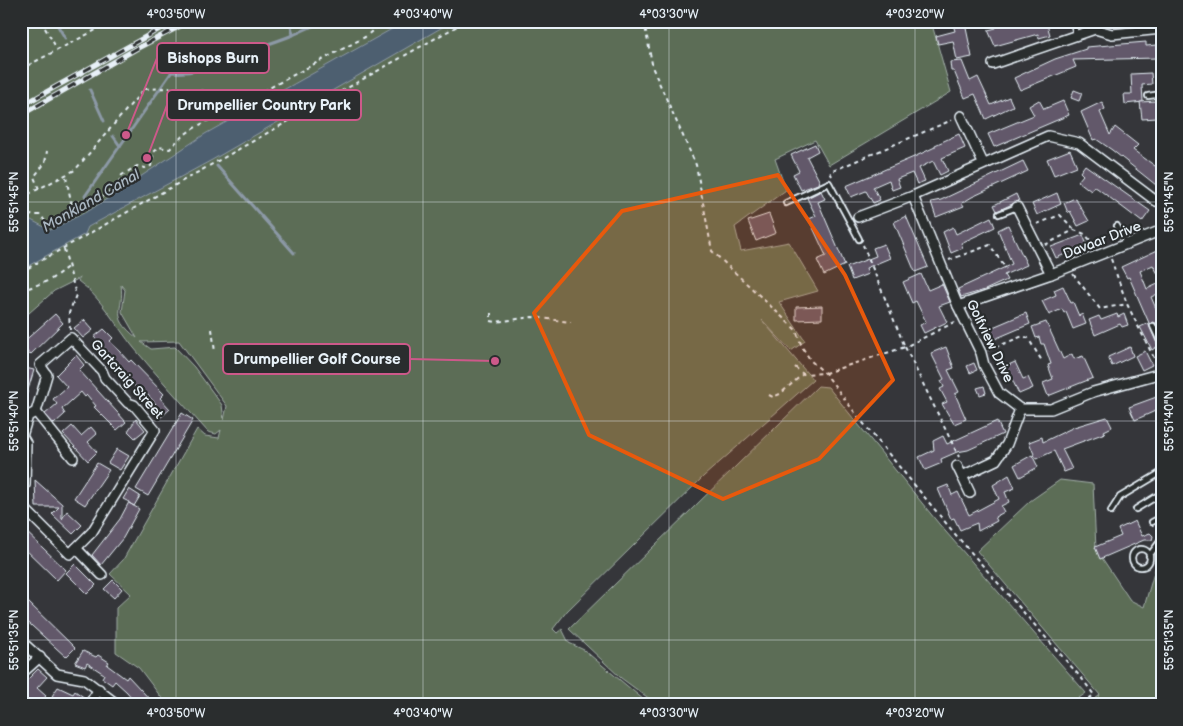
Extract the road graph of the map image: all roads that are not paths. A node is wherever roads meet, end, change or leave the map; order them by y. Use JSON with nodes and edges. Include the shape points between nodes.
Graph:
{"nodes":[{"id":1,"x":1073,"y":21,"type":"edge"},
{"id":2,"x":1162,"y":29,"type":"edge"},
{"id":3,"x":1076,"y":35,"type":"junction"},
{"id":4,"x":993,"y":64,"type":"dead end"},
{"id":5,"x":1162,"y":94,"type":"edge"},
{"id":6,"x":1148,"y":96,"type":"dead end"},
{"id":7,"x":961,"y":116,"type":"road end"},
{"id":8,"x":983,"y":163,"type":"junction"},
{"id":9,"x":913,"y":196,"type":"junction"},
{"id":10,"x":1162,"y":202,"type":"edge"},
{"id":11,"x":786,"y":203,"type":"dead end"},
{"id":12,"x":1017,"y":207,"type":"joint"},
{"id":13,"x":1000,"y":214,"type":"dead end"},
{"id":14,"x":854,"y":219,"type":"junction"},
{"id":15,"x":1117,"y":226,"type":"dead end"},
{"id":16,"x":1162,"y":230,"type":"edge"},
{"id":17,"x":859,"y":239,"type":"road end"},
{"id":18,"x":1127,"y":245,"type":"junction"},
{"id":19,"x":1051,"y":274,"type":"junction"},
{"id":20,"x":958,"y":306,"type":"junction"},
{"id":21,"x":1153,"y":326,"type":"dead end"},
{"id":22,"x":1162,"y":345,"type":"edge"},
{"id":23,"x":1162,"y":373,"type":"edge"},
{"id":24,"x":1020,"y":409,"type":"junction"},
{"id":25,"x":36,"y":412,"type":"junction"},
{"id":26,"x":73,"y":458,"type":"dead end"},
{"id":27,"x":957,"y":466,"type":"road end"},
{"id":28,"x":1162,"y":472,"type":"edge"},
{"id":29,"x":962,"y":476,"type":"junction"},
{"id":30,"x":21,"y":490,"type":"edge"},
{"id":31,"x":970,"y":493,"type":"dead end"},
{"id":32,"x":1162,"y":493,"type":"edge"},
{"id":33,"x":21,"y":506,"type":"edge"},
{"id":34,"x":1136,"y":509,"type":"dead end"},
{"id":35,"x":1111,"y":511,"type":"dead end"},
{"id":36,"x":1162,"y":517,"type":"edge"},
{"id":37,"x":1152,"y":522,"type":"dead end"},
{"id":38,"x":1162,"y":538,"type":"edge"},
{"id":39,"x":76,"y":548,"type":"junction"},
{"id":40,"x":1149,"y":556,"type":"dead end"},
{"id":41,"x":102,"y":574,"type":"dead end"},
{"id":42,"x":21,"y":641,"type":"edge"},
{"id":43,"x":40,"y":657,"type":"junction"},
{"id":44,"x":21,"y":674,"type":"edge"},
{"id":45,"x":99,"y":690,"type":"junction"},
{"id":46,"x":89,"y":705,"type":"edge"},
{"id":47,"x":118,"y":705,"type":"edge"}],
"edges":[{"from":1,"to":3,"type":"lane"},
{"from":2,"to":3,"type":"street","via":[[1112,34],[1095,29]]},
{"from":3,"to":4,"type":"street"},
{"from":5,"to":6,"type":"lane"},
{"from":7,"to":8,"type":"street"},
{"from":8,"to":9,"type":"street"},
{"from":8,"to":10,"type":"street","via":[[1048,136],[1057,137],[1079,143],[1156,201]]},
{"from":9,"to":14,"type":"street"},
{"from":9,"to":20,"type":"street","name":"Golfview Drive"},
{"from":11,"to":14,"type":"lane","via":[[829,183]]},
{"from":12,"to":13,"type":"lane"},
{"from":12,"to":19,"type":"street","name":"Davaar Drive"},
{"from":14,"to":17,"type":"lane"},
{"from":15,"to":18,"type":"lane"},
{"from":16,"to":18,"type":"street","name":"Davaar Drive"},
{"from":18,"to":19,"type":"street","name":"Davaar Drive"},
{"from":19,"to":20,"type":"street","name":"Davaar Drive"},
{"from":20,"to":24,"type":"street","name":"Golfview Drive","via":[[999,393]]},
{"from":21,"to":22,"type":"lane"},
{"from":23,"to":24,"type":"street","via":[[1093,392],[1051,409]]},
{"from":24,"to":29,"type":"street","via":[[1007,444],[996,460]]},
{"from":25,"to":26,"type":"street"},
{"from":25,"to":30,"type":"street","name":"Gartcraig Street","via":[[28,416],[22,436],[26,442],[25,485]]},
{"from":25,"to":39,"type":"street","name":"Gartcraig Street","via":[[47,375],[40,365],[71,338],[102,371],[104,378],[128,403],[134,404],[155,430],[92,532]]},
{"from":27,"to":29,"type":"street"},
{"from":28,"to":35,"type":"lane","via":[[1120,497]]},
{"from":29,"to":31,"type":"street"},
{"from":32,"to":34,"type":"lane"},
{"from":33,"to":39,"type":"street","via":[[70,554]]},
{"from":36,"to":37,"type":"lane"},
{"from":38,"to":40,"type":"lane"},
{"from":39,"to":41,"type":"street"},
{"from":42,"to":43,"type":"street"},
{"from":43,"to":44,"type":"street"},
{"from":43,"to":45,"type":"street","via":[[57,674],[84,679]]},
{"from":45,"to":46,"type":"street"},
{"from":45,"to":47,"type":"street"}]}
